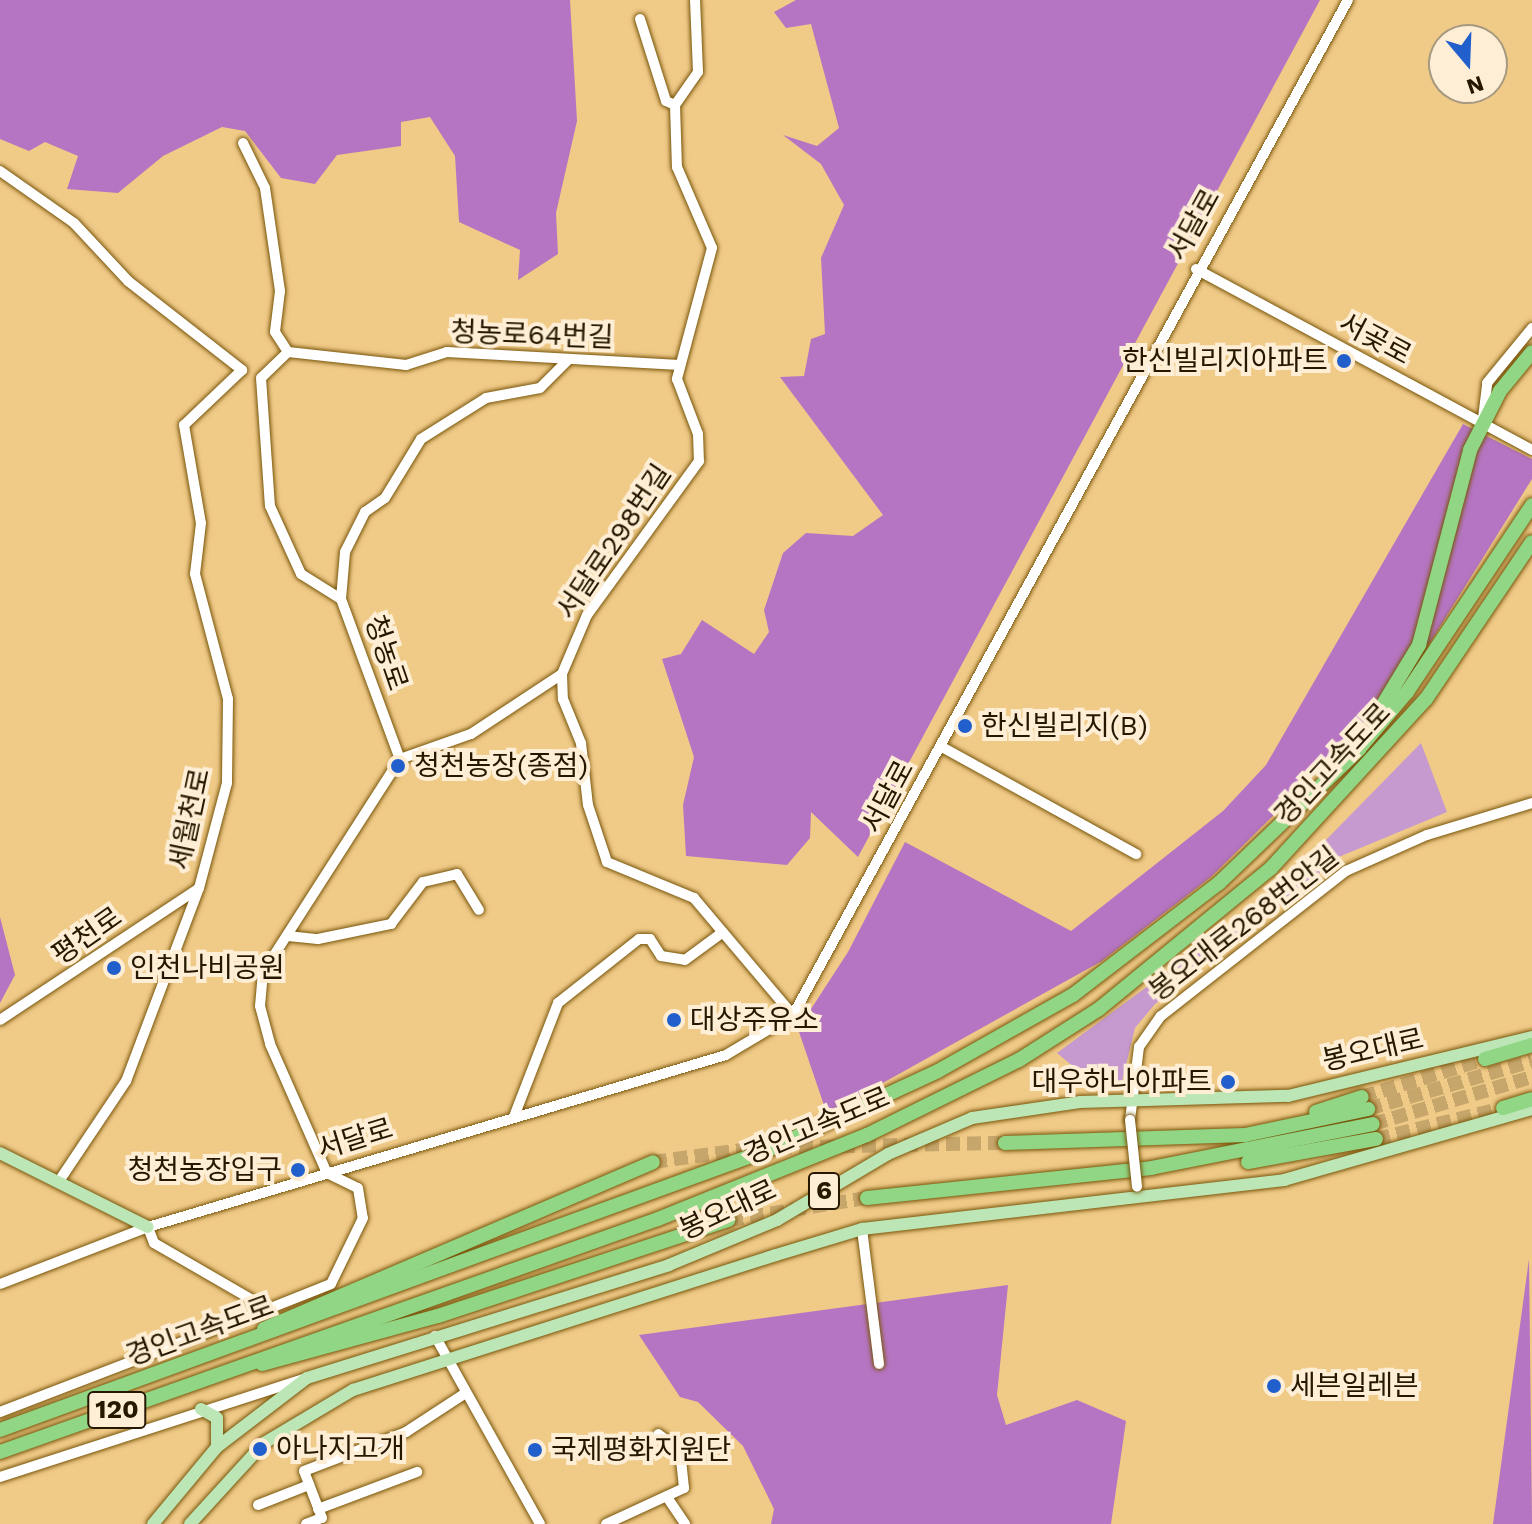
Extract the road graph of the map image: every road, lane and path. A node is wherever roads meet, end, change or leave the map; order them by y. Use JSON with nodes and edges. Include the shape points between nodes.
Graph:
{"nodes":[{"id":1,"x":695,"y":0,"type":"edge"},
{"id":2,"x":1348,"y":0,"type":"edge"},
{"id":3,"x":640,"y":19,"type":"dead end"},
{"id":4,"x":675,"y":105,"type":"junction"},
{"id":5,"x":243,"y":143,"type":"dead end"},
{"id":6,"x":0,"y":171,"type":"edge"},
{"id":7,"x":1196,"y":269,"type":"junction"},
{"id":8,"x":1532,"y":328,"type":"edge"},
{"id":9,"x":288,"y":352,"type":"junction"},
{"id":10,"x":1532,"y":352,"type":"edge"},
{"id":11,"x":569,"y":359,"type":"junction"},
{"id":12,"x":680,"y":365,"type":"junction"},
{"id":13,"x":242,"y":370,"type":"junction"},
{"id":14,"x":261,"y":378,"type":"junction"},
{"id":15,"x":1483,"y":424,"type":"junction"},
{"id":16,"x":1532,"y":450,"type":"edge"},
{"id":17,"x":1532,"y":505,"type":"edge"},
{"id":18,"x":1532,"y":542,"type":"edge"},
{"id":19,"x":341,"y":599,"type":"junction"},
{"id":20,"x":562,"y":674,"type":"junction"},
{"id":21,"x":942,"y":747,"type":"junction"},
{"id":22,"x":1359,"y":749,"type":"junction"},
{"id":23,"x":400,"y":759,"type":"junction"},
{"id":24,"x":1532,"y":803,"type":"edge"},
{"id":25,"x":1136,"y":854,"type":"dead end"},
{"id":26,"x":199,"y":888,"type":"junction"},
{"id":27,"x":479,"y":910,"type":"dead end"},
{"id":28,"x":723,"y":932,"type":"junction"},
{"id":29,"x":288,"y":936,"type":"junction"},
{"id":30,"x":793,"y":1015,"type":"junction"},
{"id":31,"x":0,"y":1020,"type":"edge"},
{"id":32,"x":1532,"y":1037,"type":"edge"},
{"id":33,"x":1532,"y":1045,"type":"edge"},
{"id":34,"x":1485,"y":1059,"type":"tunnel mouth"},
{"id":35,"x":1532,"y":1099,"type":"edge"},
{"id":36,"x":1133,"y":1101,"type":"junction"},
{"id":37,"x":1365,"y":1103,"type":"tunnel mouth"},
{"id":38,"x":1503,"y":1108,"type":"tunnel mouth"},
{"id":39,"x":1532,"y":1109,"type":"edge"},
{"id":40,"x":515,"y":1114,"type":"junction"},
{"id":41,"x":1375,"y":1132,"type":"tunnel mouth"},
{"id":42,"x":1005,"y":1143,"type":"tunnel mouth"},
{"id":43,"x":0,"y":1153,"type":"edge"},
{"id":44,"x":653,"y":1162,"type":"tunnel mouth"},
{"id":45,"x":327,"y":1173,"type":"junction"},
{"id":46,"x":59,"y":1181,"type":"junction"},
{"id":47,"x":867,"y":1198,"type":"tunnel mouth"},
{"id":48,"x":1138,"y":1202,"type":"junction"},
{"id":49,"x":729,"y":1220,"type":"tunnel mouth"},
{"id":50,"x":148,"y":1227,"type":"junction"},
{"id":51,"x":862,"y":1229,"type":"junction"},
{"id":52,"x":0,"y":1284,"type":"edge"},
{"id":53,"x":268,"y":1309,"type":"junction"},
{"id":54,"x":435,"y":1336,"type":"junction"},
{"id":55,"x":225,"y":1350,"type":"junction"},
{"id":56,"x":444,"y":1360,"type":"junction"},
{"id":57,"x":879,"y":1364,"type":"dead end"},
{"id":58,"x":234,"y":1368,"type":"junction"},
{"id":59,"x":307,"y":1378,"type":"junction"},
{"id":60,"x":464,"y":1394,"type":"junction"},
{"id":61,"x":201,"y":1409,"type":"junction"},
{"id":62,"x":0,"y":1412,"type":"edge"},
{"id":63,"x":0,"y":1430,"type":"edge"},
{"id":64,"x":658,"y":1434,"type":"dead end"},
{"id":65,"x":217,"y":1447,"type":"junction"},
{"id":66,"x":0,"y":1452,"type":"edge"},
{"id":67,"x":417,"y":1472,"type":"dead end"},
{"id":68,"x":0,"y":1477,"type":"edge"},
{"id":69,"x":309,"y":1485,"type":"junction"},
{"id":70,"x":669,"y":1500,"type":"junction"},
{"id":71,"x":258,"y":1505,"type":"dead end"},
{"id":72,"x":318,"y":1509,"type":"junction"},
{"id":73,"x":151,"y":1524,"type":"edge"},
{"id":74,"x":190,"y":1524,"type":"edge"},
{"id":75,"x":306,"y":1524,"type":"edge"},
{"id":76,"x":540,"y":1524,"type":"edge"},
{"id":77,"x":606,"y":1524,"type":"edge"},
{"id":78,"x":685,"y":1524,"type":"edge"}],
"edges":[{"from":1,"to":4,"type":"street","via":[[698,72]]},
{"from":2,"to":7,"type":"street","name":"서달로"},
{"from":3,"to":4,"type":"street","name":"서달로298번길","via":[[666,101]]},
{"from":4,"to":12,"type":"street","name":"서달로298번길","via":[[677,167],[712,248]]},
{"from":5,"to":9,"type":"street","via":[[265,188],[280,291],[275,332]]},
{"from":6,"to":13,"type":"street","via":[[74,223],[128,281]]},
{"from":7,"to":15,"type":"street","name":"서곶로"},
{"from":7,"to":21,"type":"street","name":"서달로"},
{"from":8,"to":15,"type":"street","via":[[1487,383]]},
{"from":9,"to":11,"type":"street","name":"청농로64번길","via":[[406,365],[447,352]]},
{"from":9,"to":14,"type":"street"},
{"from":10,"to":15,"type":"highway"},
{"from":11,"to":12,"type":"street","name":"청농로64번길"},
{"from":11,"to":19,"type":"street","via":[[540,388],[486,398],[421,439],[345,552]]},
{"from":12,"to":20,"type":"street","name":"서달로298번길","via":[[677,379],[698,434],[699,461],[587,615]]},
{"from":13,"to":14,"type":"street"},
{"from":13,"to":26,"type":"street","name":"세월천로","via":[[184,425],[201,523],[195,574],[228,699],[227,783]]},
{"from":14,"to":19,"type":"street","name":"청농로","via":[[270,506],[301,574]]},
{"from":15,"to":16,"type":"street","name":"서곶로"},
{"from":15,"to":22,"type":"highway","via":[[1470,450],[1419,645]]},
{"from":17,"to":22,"type":"highway","name":"경인고속도로","via":[[1481,588]]},
{"from":18,"to":58,"type":"highway","name":"경인고속도로","via":[[1497,600],[1374,762],[1271,868],[1099,1009],[1019,1060],[867,1135],[658,1219]]},
{"from":19,"to":23,"type":"street","name":"청농로"},
{"from":20,"to":23,"type":"street","via":[[471,734]]},
{"from":20,"to":28,"type":"street","via":[[607,862],[675,885]]},
{"from":21,"to":25,"type":"street"},
{"from":21,"to":30,"type":"street","name":"서달로"},
{"from":22,"to":55,"type":"highway","name":"경인고속도로","via":[[1219,883],[1136,950],[938,1071],[770,1149]]},
{"from":23,"to":29,"type":"street"},
{"from":24,"to":36,"type":"street","name":"봉오대로268번안길","via":[[1427,835],[1346,871],[1161,1016],[1139,1047]]},
{"from":26,"to":31,"type":"street","name":"평천로"},
{"from":26,"to":46,"type":"street","name":"세월천로","via":[[126,1081]]},
{"from":27,"to":29,"type":"street","via":[[457,874],[423,882],[391,924],[318,939]]},
{"from":28,"to":30,"type":"street"},
{"from":28,"to":40,"type":"street","via":[[685,960],[661,956],[650,939],[639,939],[558,1003]]},
{"from":29,"to":45,"type":"street","via":[[263,972],[261,1014]]},
{"from":30,"to":40,"type":"street","name":"서달로","via":[[726,1055]]},
{"from":32,"to":36,"type":"main road","name":"봉오대로","number":"6","via":[[1288,1096]]},
{"from":33,"to":34,"type":"highway"},
{"from":35,"to":38,"type":"highway"},
{"from":36,"to":48,"type":"street","name":"봉오대로268번안길","bridge":true},
{"from":36,"to":54,"type":"main road","name":"봉오대로","number":"6","via":[[972,1118],[888,1154],[735,1239]]},
{"from":37,"to":42,"type":"highway","via":[[1245,1135]]},
{"from":39,"to":48,"type":"main road","name":"봉오대로","number":"6","via":[[1284,1180]]},
{"from":40,"to":45,"type":"street","name":"서달로"},
{"from":41,"to":47,"type":"highway","via":[[1253,1152]]},
{"from":43,"to":46,"type":"main road"},
{"from":44,"to":55,"type":"highway","via":[[548,1201]]},
{"from":45,"to":50,"type":"street","name":"서달로"},
{"from":45,"to":53,"type":"street","via":[[358,1188],[363,1218],[331,1284]]},
{"from":46,"to":50,"type":"main road"},
{"from":48,"to":51,"type":"main road","name":"봉오대로","number":"6"},
{"from":49,"to":58,"type":"highway","via":[[299,1359]]},
{"from":50,"to":52,"type":"street","name":"서달로"},
{"from":50,"to":53,"type":"street","via":[[154,1243]]},
{"from":51,"to":56,"type":"main road","name":"봉오대로","number":"6"},
{"from":51,"to":57,"type":"street"},
{"from":53,"to":62,"type":"street"},
{"from":54,"to":56,"type":"street"},
{"from":54,"to":59,"type":"main road","name":"봉오대로","number":"6"},
{"from":55,"to":63,"type":"highway","name":"경인고속도로","number":"120"},
{"from":56,"to":60,"type":"street"},
{"from":56,"to":74,"type":"main road","name":"봉오대로","number":"6","via":[[299,1418],[264,1443]]},
{"from":58,"to":66,"type":"highway","name":"경인고속도로","number":"120"},
{"from":59,"to":61,"type":"street"},
{"from":59,"to":65,"type":"main road","name":"봉오대로","number":"6"},
{"from":60,"to":69,"type":"street","via":[[406,1432],[304,1471]]},
{"from":60,"to":76,"type":"street"},
{"from":61,"to":65,"type":"main road","via":[[217,1418]]},
{"from":61,"to":68,"type":"street"},
{"from":64,"to":70,"type":"street","via":[[680,1450],[688,1472],[684,1488]]},
{"from":65,"to":73,"type":"main road","name":"봉오대로","number":"6"},
{"from":67,"to":72,"type":"street"},
{"from":69,"to":71,"type":"street"},
{"from":69,"to":72,"type":"street"},
{"from":70,"to":77,"type":"street"},
{"from":70,"to":78,"type":"street"},
{"from":72,"to":75,"type":"street","via":[[322,1518]]}]}
